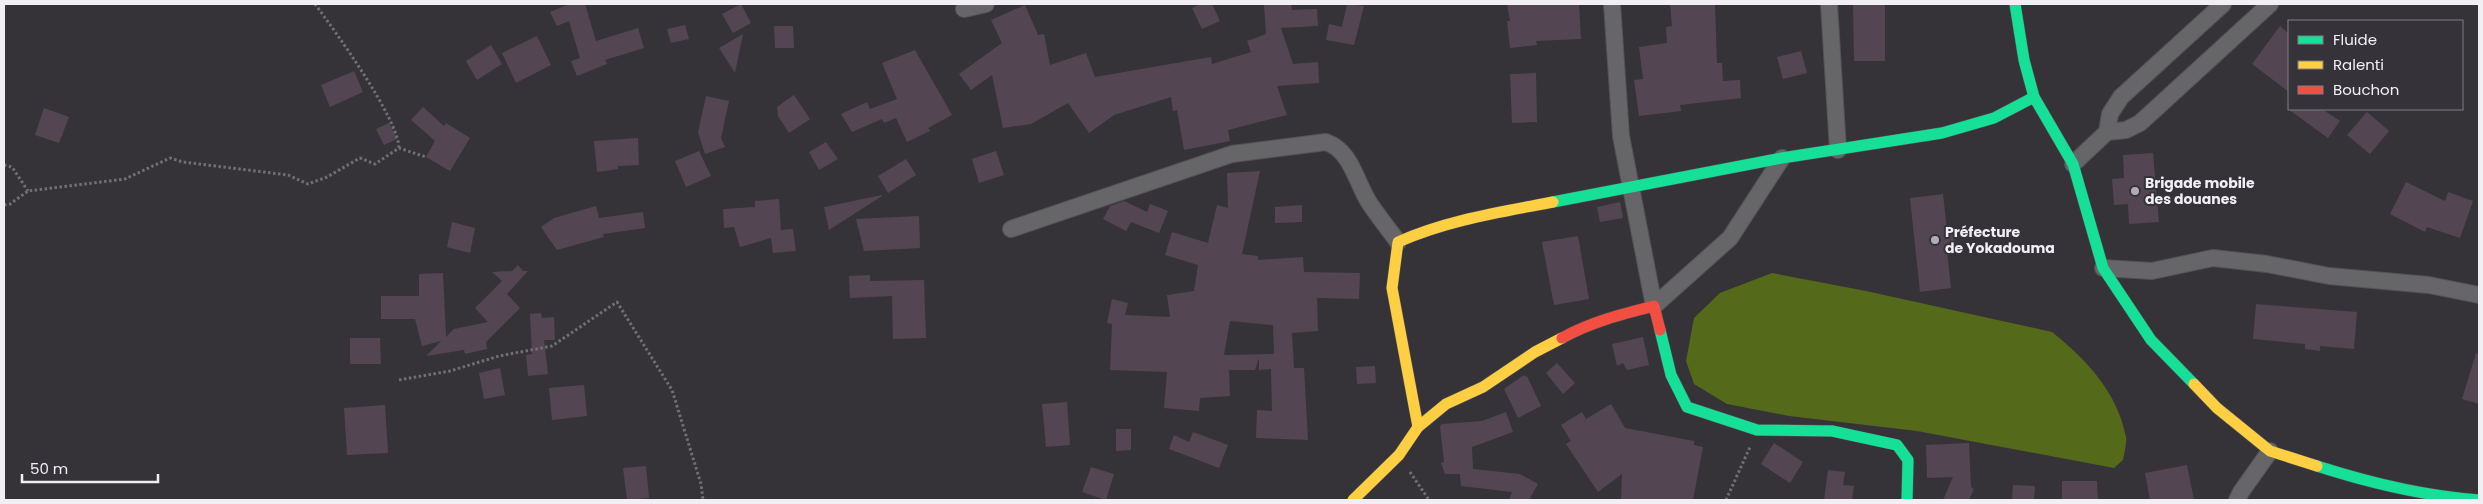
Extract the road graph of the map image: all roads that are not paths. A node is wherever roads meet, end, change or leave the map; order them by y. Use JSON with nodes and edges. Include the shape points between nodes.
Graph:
{"nodes":[{"id":1,"x":986,"y":4,"type":"edge"},
{"id":2,"x":1612,"y":4,"type":"edge"},
{"id":3,"x":1829,"y":4,"type":"edge"},
{"id":4,"x":2015,"y":4,"type":"edge"},
{"id":5,"x":2224,"y":4,"type":"edge"},
{"id":6,"x":2270,"y":4,"type":"edge"},
{"id":7,"x":964,"y":9,"type":"dead end"},
{"id":8,"x":2034,"y":97,"type":"junction"},
{"id":9,"x":2107,"y":132,"type":"junction"},
{"id":10,"x":1838,"y":150,"type":"junction"},
{"id":11,"x":1782,"y":158,"type":"junction"},
{"id":12,"x":2073,"y":164,"type":"junction"},
{"id":13,"x":1630,"y":186,"type":"junction"},
{"id":14,"x":1011,"y":229,"type":"dead end"},
{"id":15,"x":1398,"y":242,"type":"junction"},
{"id":16,"x":2103,"y":268,"type":"junction"},
{"id":17,"x":2479,"y":295,"type":"edge"},
{"id":18,"x":1654,"y":306,"type":"junction"},
{"id":19,"x":1418,"y":427,"type":"junction"},
{"id":20,"x":2270,"y":451,"type":"junction"},
{"id":21,"x":1353,"y":500,"type":"edge"},
{"id":22,"x":1907,"y":500,"type":"edge"},
{"id":23,"x":2237,"y":500,"type":"edge"},
{"id":24,"x":2479,"y":500,"type":"edge"}],
"edges":[{"from":1,"to":7,"type":"street"},
{"from":2,"to":13,"type":"street","via":[[1620,136]]},
{"from":3,"to":10,"type":"street"},
{"from":4,"to":8,"type":"street"},
{"from":5,"to":9,"type":"street","via":[[2120,97],[2110,114]]},
{"from":6,"to":9,"type":"street","via":[[2140,123],[2126,130]]},
{"from":8,"to":10,"type":"street","via":[[1994,118],[1942,133]]},
{"from":8,"to":12,"type":"street"},
{"from":9,"to":12,"type":"street"},
{"from":10,"to":11,"type":"street"},
{"from":11,"to":13,"type":"street"},
{"from":11,"to":18,"type":"street","via":[[1730,238]]},
{"from":12,"to":16,"type":"street"},
{"from":13,"to":15,"type":"street","via":[[1480,216],[1422,231]]},
{"from":13,"to":18,"type":"street"},
{"from":14,"to":15,"type":"street","via":[[1232,154],[1326,142],[1337,146],[1349,162],[1369,202]]},
{"from":15,"to":19,"type":"street","via":[[1392,288]]},
{"from":16,"to":17,"type":"street","via":[[2152,271],[2213,258]]},
{"from":16,"to":20,"type":"street","via":[[2151,340],[2217,408]]},
{"from":18,"to":19,"type":"street","via":[[1578,329],[1535,352],[1483,387],[1446,404]]},
{"from":18,"to":22,"type":"street","via":[[1671,375],[1687,407],[1757,430],[1832,432],[1897,445],[1908,460]]},
{"from":19,"to":21,"type":"street","via":[[1399,455]]},
{"from":20,"to":23,"type":"street"},
{"from":20,"to":24,"type":"street","via":[[2363,481],[2440,497]]}]}
